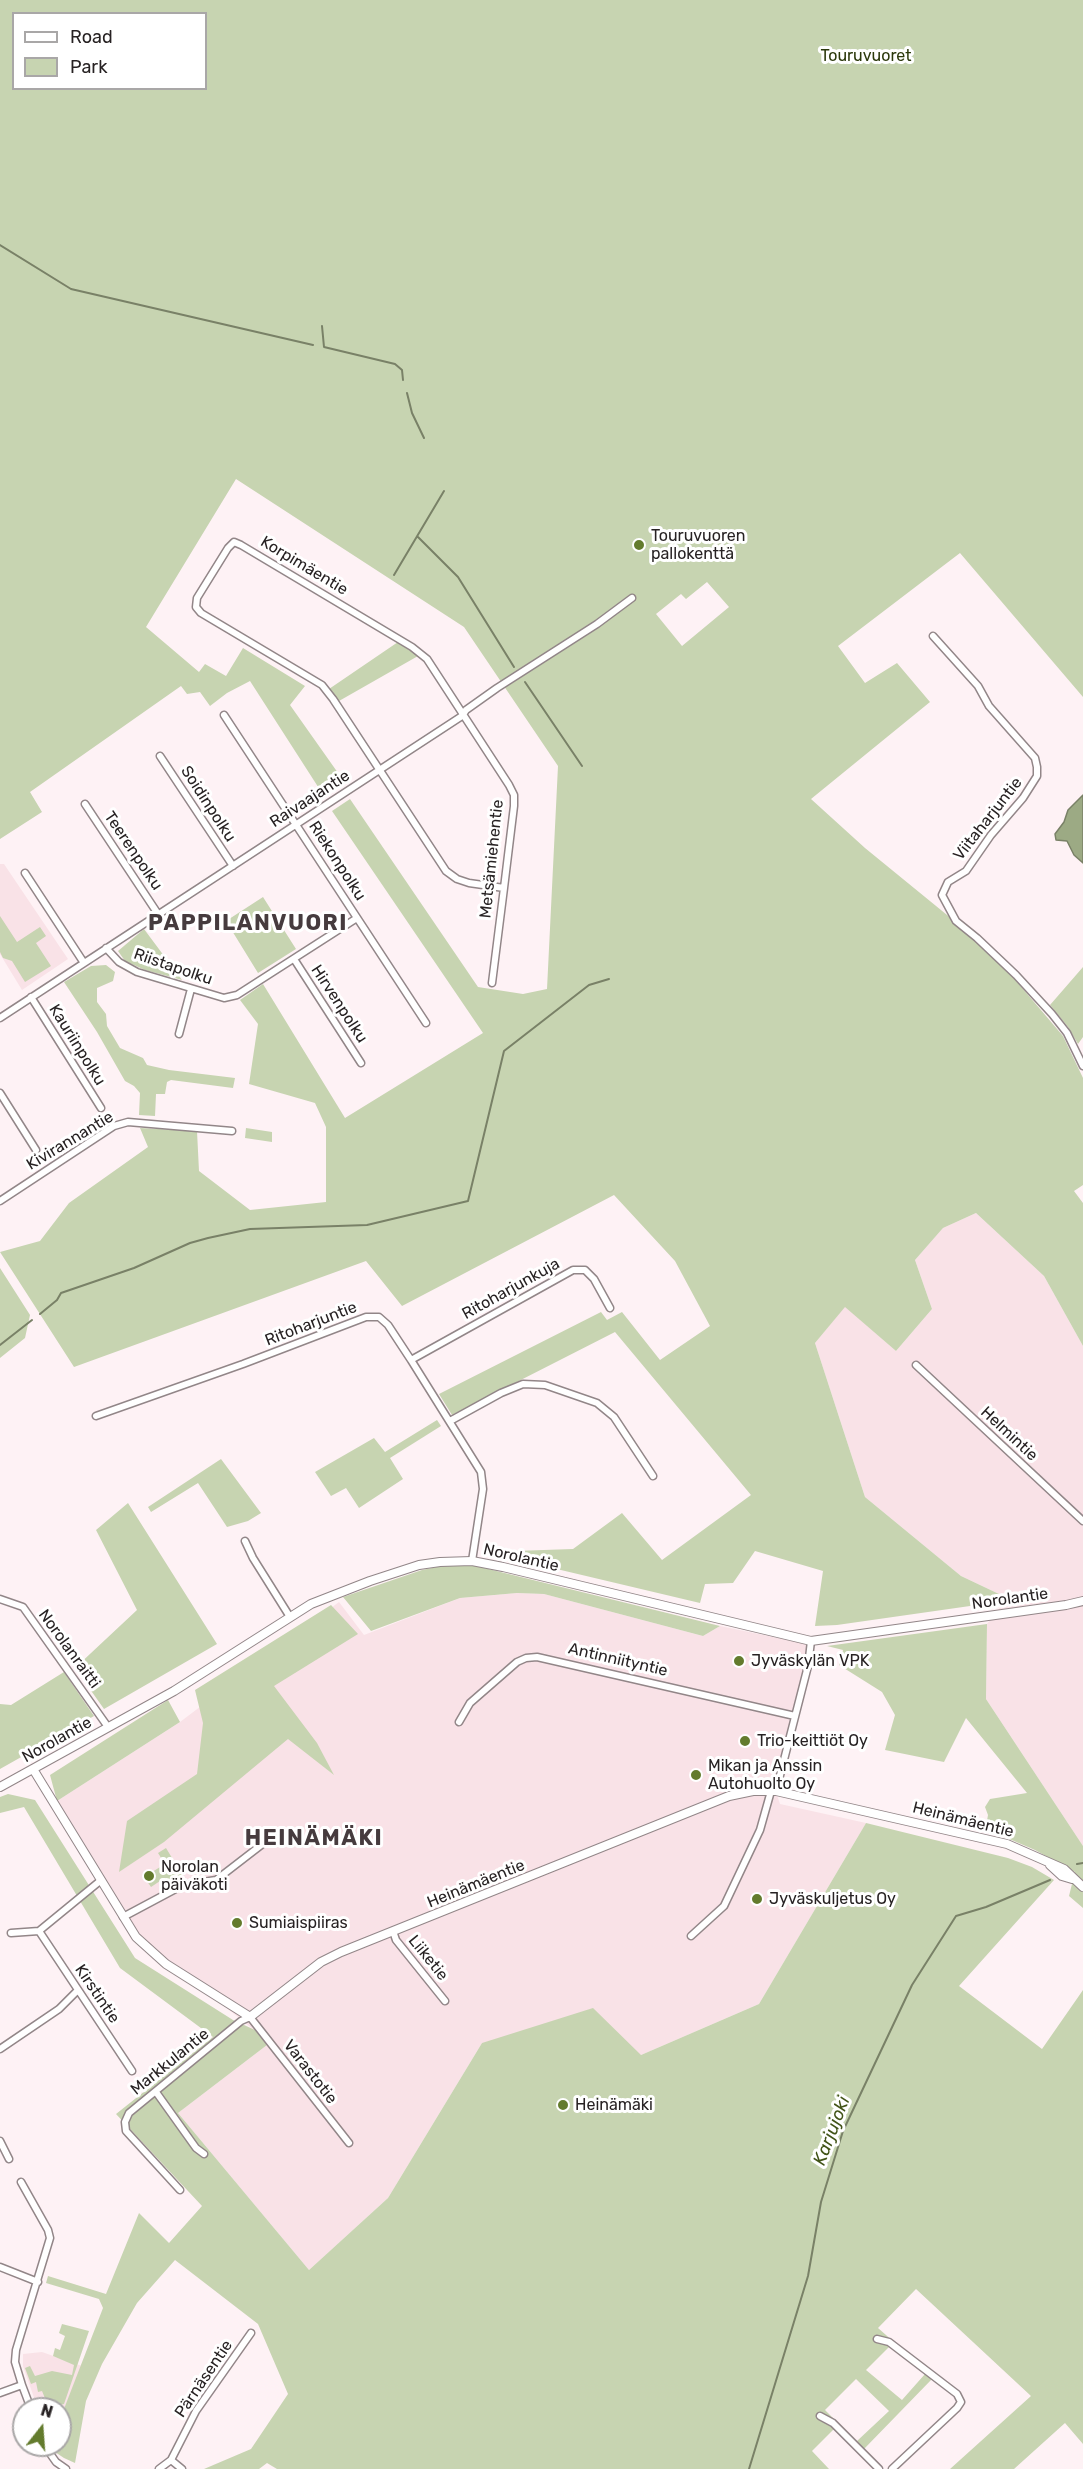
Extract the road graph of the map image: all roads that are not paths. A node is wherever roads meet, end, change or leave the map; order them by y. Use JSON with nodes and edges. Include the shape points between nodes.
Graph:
{"nodes":[{"id":1,"x":632,"y":598,"type":"dead end"},
{"id":2,"x":933,"y":636,"type":"dead end"},
{"id":3,"x":224,"y":715,"type":"dead end"},
{"id":4,"x":462,"y":716,"type":"junction"},
{"id":5,"x":160,"y":756,"type":"dead end"},
{"id":6,"x":380,"y":770,"type":"junction"},
{"id":7,"x":85,"y":804,"type":"dead end"},
{"id":8,"x":297,"y":824,"type":"junction"},
{"id":9,"x":233,"y":866,"type":"junction"},
{"id":10,"x":25,"y":873,"type":"dead end"},
{"id":11,"x":504,"y":888,"type":"junction"},
{"id":12,"x":158,"y":914,"type":"junction"},
{"id":13,"x":357,"y":918,"type":"junction"},
{"id":14,"x":106,"y":948,"type":"junction"},
{"id":15,"x":294,"y":959,"type":"junction"},
{"id":16,"x":84,"y":963,"type":"junction"},
{"id":17,"x":492,"y":983,"type":"dead end"},
{"id":18,"x":191,"y":989,"type":"junction"},
{"id":19,"x":31,"y":997,"type":"junction"},
{"id":20,"x":0,"y":1018,"type":"edge"},
{"id":21,"x":426,"y":1023,"type":"dead end"},
{"id":22,"x":179,"y":1034,"type":"dead end"},
{"id":23,"x":362,"y":1064,"type":"dead end"},
{"id":24,"x":1083,"y":1066,"type":"edge"},
{"id":25,"x":0,"y":1093,"type":"edge"},
{"id":26,"x":101,"y":1108,"type":"dead end"},
{"id":27,"x":232,"y":1131,"type":"dead end"},
{"id":28,"x":36,"y":1150,"type":"dead end"},
{"id":29,"x":0,"y":1201,"type":"edge"},
{"id":30,"x":610,"y":1308,"type":"dead end"},
{"id":31,"x":411,"y":1360,"type":"junction"},
{"id":32,"x":916,"y":1365,"type":"dead end"},
{"id":33,"x":96,"y":1416,"type":"dead end"},
{"id":34,"x":450,"y":1421,"type":"junction"},
{"id":35,"x":653,"y":1476,"type":"dead end"},
{"id":36,"x":1083,"y":1521,"type":"edge"},
{"id":37,"x":244,"y":1541,"type":"dead end"},
{"id":38,"x":472,"y":1561,"type":"junction"},
{"id":39,"x":0,"y":1599,"type":"edge"},
{"id":40,"x":1083,"y":1601,"type":"edge"},
{"id":41,"x":290,"y":1617,"type":"junction"},
{"id":42,"x":811,"y":1641,"type":"junction"},
{"id":43,"x":795,"y":1716,"type":"junction"},
{"id":44,"x":459,"y":1722,"type":"dead end"},
{"id":45,"x":108,"y":1727,"type":"junction"},
{"id":46,"x":33,"y":1769,"type":"junction"},
{"id":47,"x":0,"y":1787,"type":"edge"},
{"id":48,"x":774,"y":1791,"type":"junction"},
{"id":49,"x":273,"y":1836,"type":"dead end"},
{"id":50,"x":100,"y":1881,"type":"junction"},
{"id":51,"x":1083,"y":1887,"type":"edge"},
{"id":52,"x":123,"y":1917,"type":"junction"},
{"id":53,"x":39,"y":1931,"type":"junction"},
{"id":54,"x":393,"y":1932,"type":"junction"},
{"id":55,"x":12,"y":1933,"type":"dead end"},
{"id":56,"x":691,"y":1936,"type":"dead end"},
{"id":57,"x":78,"y":1990,"type":"junction"},
{"id":58,"x":445,"y":2001,"type":"dead end"},
{"id":59,"x":250,"y":2017,"type":"junction"},
{"id":60,"x":0,"y":2049,"type":"edge"},
{"id":61,"x":132,"y":2071,"type":"dead end"},
{"id":62,"x":156,"y":2092,"type":"junction"},
{"id":63,"x":0,"y":2141,"type":"edge"},
{"id":64,"x":349,"y":2143,"type":"dead end"},
{"id":65,"x":204,"y":2154,"type":"dead end"},
{"id":66,"x":9,"y":2159,"type":"dead end"},
{"id":67,"x":21,"y":2182,"type":"dead end"},
{"id":68,"x":180,"y":2190,"type":"dead end"},
{"id":69,"x":0,"y":2267,"type":"edge"},
{"id":70,"x":38,"y":2282,"type":"junction"},
{"id":71,"x":251,"y":2332,"type":"dead end"},
{"id":72,"x":877,"y":2339,"type":"dead end"},
{"id":73,"x":22,"y":2385,"type":"junction"},
{"id":74,"x":0,"y":2393,"type":"edge"},
{"id":75,"x":26,"y":2397,"type":"edge"},
{"id":76,"x":820,"y":2416,"type":"dead end"},
{"id":77,"x":52,"y":2457,"type":"edge"},
{"id":78,"x":171,"y":2460,"type":"junction"},
{"id":79,"x":66,"y":2469,"type":"edge"},
{"id":80,"x":159,"y":2469,"type":"edge"},
{"id":81,"x":183,"y":2469,"type":"edge"},
{"id":82,"x":879,"y":2469,"type":"edge"},
{"id":83,"x":892,"y":2469,"type":"edge"}],
"edges":[{"from":1,"to":4,"type":"street","name":"Raivaajantie","via":[[497,688]]},
{"from":2,"to":24,"type":"street","name":"Viitaharjuntie","via":[[978,686],[989,706],[1038,767],[1037,776],[1023,798],[966,871],[948,882],[942,896],[956,921],[1052,1014],[1067,1033]]},
{"from":3,"to":8,"type":"street","name":"Riekonpolku"},
{"from":4,"to":6,"type":"street","name":"Raivaajantie"},
{"from":4,"to":6,"type":"street","name":"Korpimäentie","via":[[427,659],[412,647],[234,542],[197,598],[196,606],[201,613],[322,686]]},
{"from":4,"to":11,"type":"street","name":"Metsämiehentie","via":[[514,795]]},
{"from":5,"to":9,"type":"street","name":"Soidinpolku"},
{"from":6,"to":8,"type":"street","name":"Raivaajantie"},
{"from":6,"to":11,"type":"street","via":[[446,871],[469,883]]},
{"from":7,"to":12,"type":"street","name":"Teerenpolku"},
{"from":8,"to":9,"type":"street","name":"Raivaajantie"},
{"from":8,"to":13,"type":"street","name":"Riekonpolku"},
{"from":9,"to":12,"type":"street","name":"Raivaajantie"},
{"from":10,"to":16,"type":"street"},
{"from":11,"to":17,"type":"street","name":"Metsämiehentie"},
{"from":12,"to":14,"type":"street","name":"Raivaajantie"},
{"from":13,"to":15,"type":"street","name":"Riistapolku"},
{"from":13,"to":21,"type":"street","name":"Riekonpolku"},
{"from":14,"to":16,"type":"street","name":"Raivaajantie"},
{"from":14,"to":18,"type":"street","name":"Riistapolku","via":[[119,962],[137,972]]},
{"from":15,"to":18,"type":"street","name":"Riistapolku","via":[[237,995],[224,998]]},
{"from":15,"to":23,"type":"street","name":"Hirvenpolku"},
{"from":16,"to":19,"type":"street","name":"Raivaajantie"},
{"from":18,"to":22,"type":"street"},
{"from":19,"to":20,"type":"street","name":"Raivaajantie"},
{"from":19,"to":26,"type":"street","name":"Kauriinpolku"},
{"from":25,"to":28,"type":"street"},
{"from":27,"to":29,"type":"street","name":"Kivirannantie","via":[[128,1122],[114,1126]]},
{"from":30,"to":31,"type":"street","name":"Ritoharjunkuja","via":[[590,1274],[573,1270]]},
{"from":31,"to":33,"type":"street","name":"Ritoharjuntie","via":[[379,1317],[366,1317]]},
{"from":31,"to":34,"type":"street","name":"Ritoharjuntie"},
{"from":32,"to":36,"type":"street","name":"Helmintie"},
{"from":34,"to":35,"type":"street","via":[[523,1384],[545,1385],[597,1403],[614,1417]]},
{"from":34,"to":38,"type":"street","name":"Ritoharjuntie","via":[[482,1477]]},
{"from":37,"to":41,"type":"street"},
{"from":38,"to":41,"type":"street","name":"Norolantie","via":[[419,1565],[340,1591]]},
{"from":38,"to":42,"type":"street","name":"Norolantie"},
{"from":39,"to":45,"type":"street","name":"Norolanraitti","via":[[23,1607]]},
{"from":40,"to":42,"type":"street","name":"Norolantie"},
{"from":41,"to":45,"type":"street","name":"Norolantie","via":[[174,1691]]},
{"from":42,"to":43,"type":"street"},
{"from":43,"to":44,"type":"street","name":"Antinniityntie","via":[[537,1657],[517,1662],[470,1703]]},
{"from":43,"to":48,"type":"street"},
{"from":45,"to":46,"type":"street","name":"Norolantie"},
{"from":46,"to":47,"type":"street","name":"Norolantie"},
{"from":46,"to":50,"type":"street"},
{"from":48,"to":51,"type":"street","name":"Heinämäentie","via":[[990,1839],[1023,1850]]},
{"from":48,"to":54,"type":"street","name":"Heinämäentie","via":[[729,1796]]},
{"from":48,"to":56,"type":"street","via":[[724,1906]]},
{"from":49,"to":52,"type":"street","via":[[216,1880],[183,1885]]},
{"from":50,"to":52,"type":"street"},
{"from":50,"to":53,"type":"street"},
{"from":52,"to":59,"type":"street","via":[[154,1956]]},
{"from":53,"to":55,"type":"street"},
{"from":53,"to":57,"type":"street","name":"Kirstintie"},
{"from":54,"to":58,"type":"street","name":"Liiketie"},
{"from":54,"to":59,"type":"street","name":"Heinämäentie","via":[[321,1962]]},
{"from":57,"to":60,"type":"street","via":[[59,2009]]},
{"from":57,"to":61,"type":"street","name":"Kirstintie"},
{"from":59,"to":62,"type":"street","name":"Markkulantie"},
{"from":59,"to":64,"type":"street","name":"Varastotie"},
{"from":62,"to":65,"type":"street"},
{"from":62,"to":68,"type":"street","name":"Markkulantie","via":[[129,2113],[126,2131]]},
{"from":63,"to":66,"type":"street"},
{"from":67,"to":70,"type":"street","via":[[50,2238]]},
{"from":69,"to":70,"type":"street"},
{"from":70,"to":73,"type":"street","via":[[16,2350],[15,2362]]},
{"from":71,"to":78,"type":"street","name":"Pärnäsentie","via":[[196,2410]]},
{"from":72,"to":83,"type":"street","via":[[890,2342],[957,2394],[961,2402]]},
{"from":73,"to":74,"type":"street"},
{"from":73,"to":75,"type":"street"},
{"from":76,"to":82,"type":"street","via":[[833,2423]]},
{"from":77,"to":79,"type":"street"},
{"from":78,"to":80,"type":"street","name":"Pärnäsentie"},
{"from":78,"to":81,"type":"street"}]}
